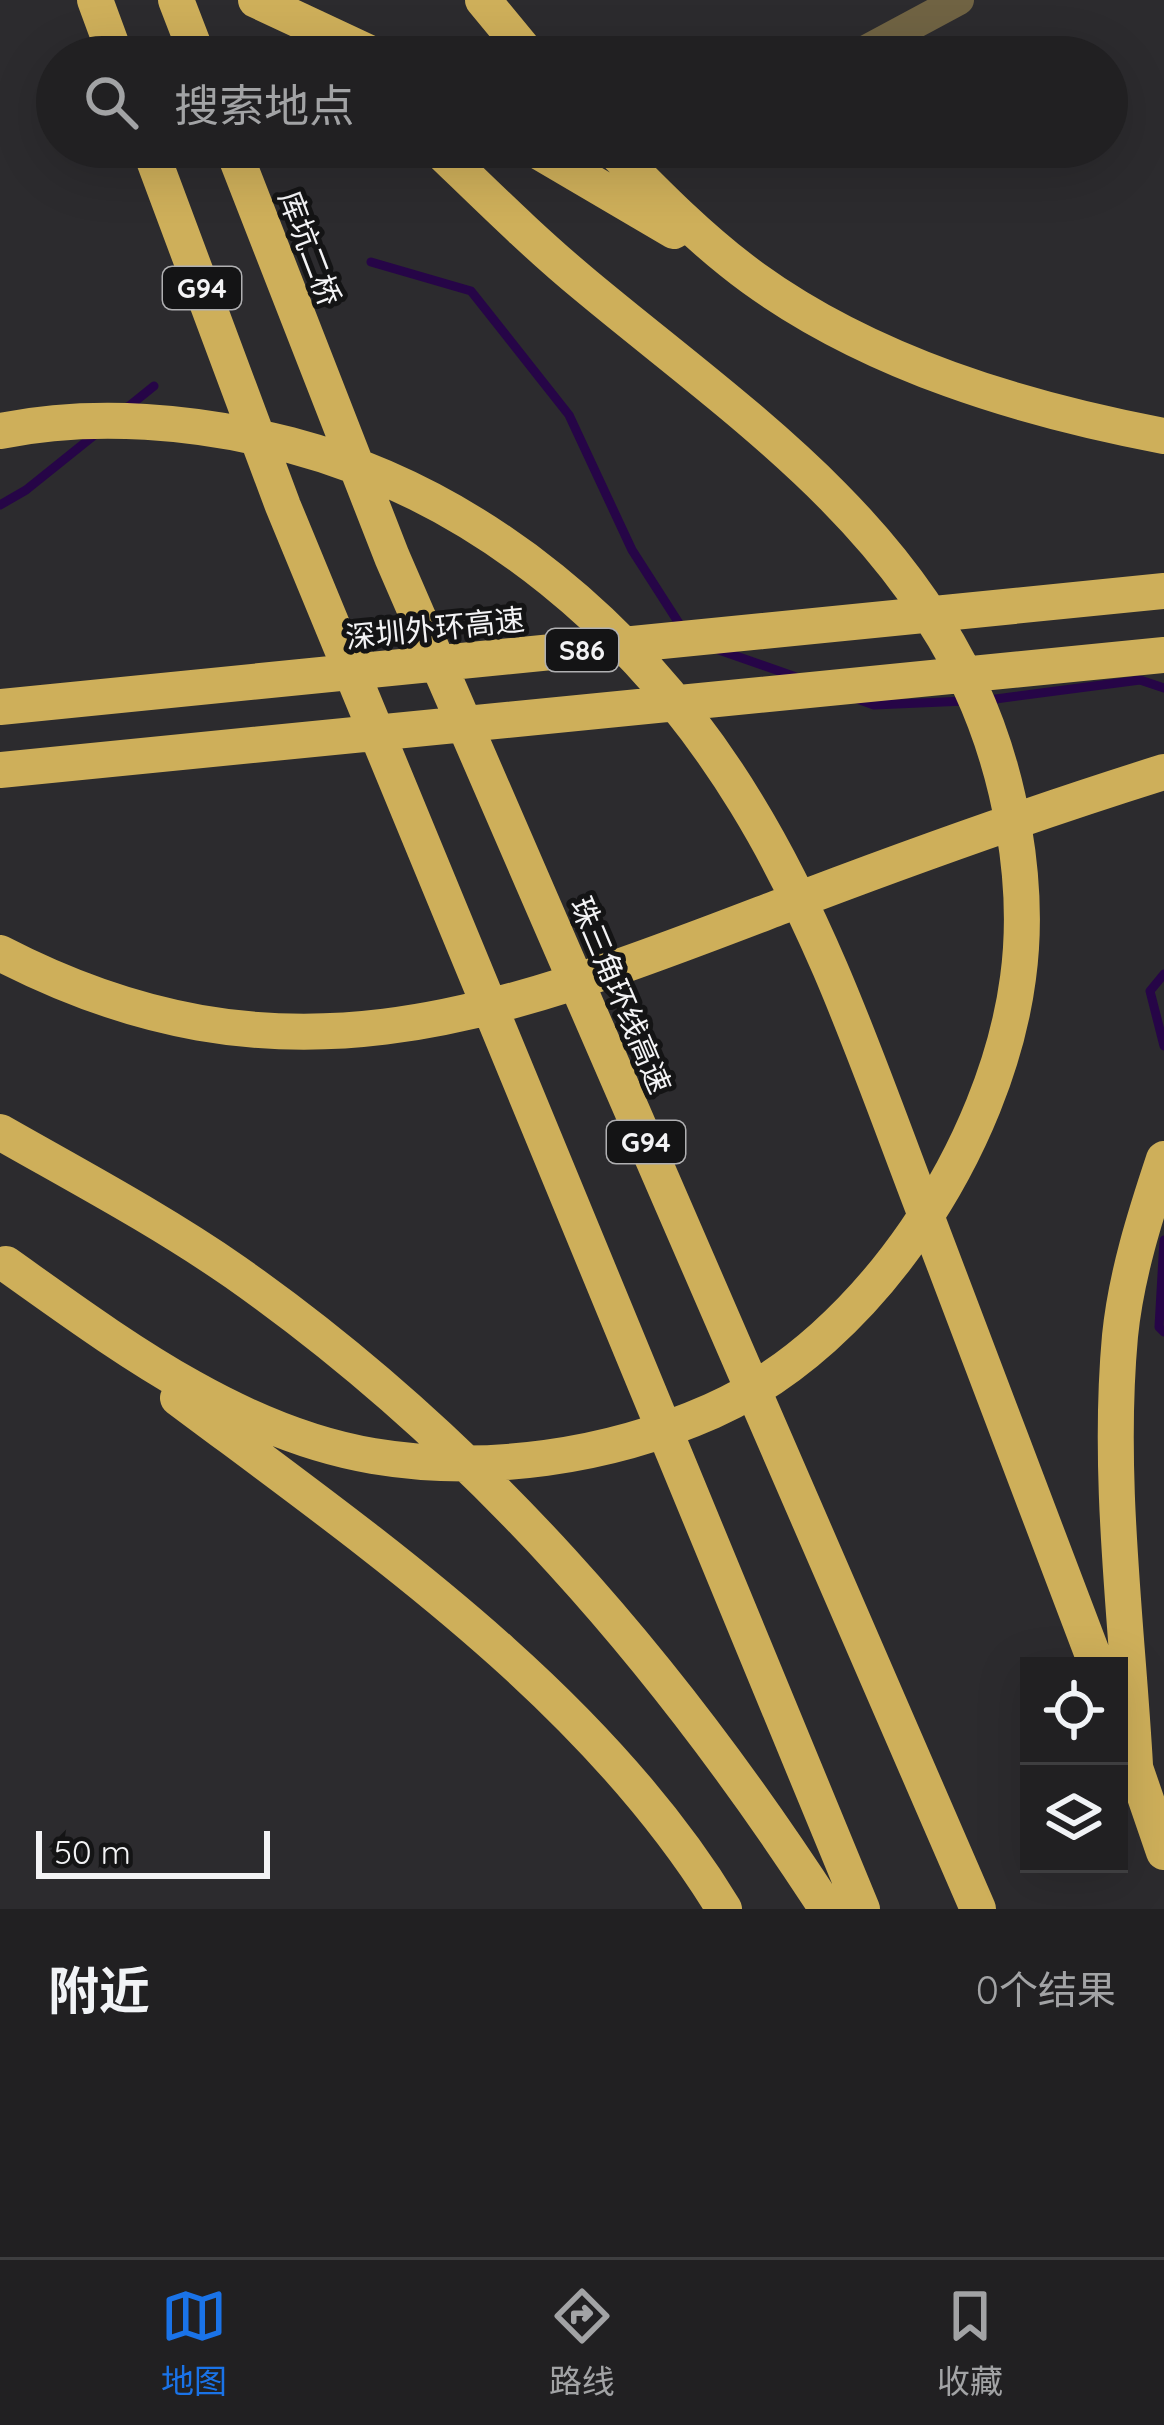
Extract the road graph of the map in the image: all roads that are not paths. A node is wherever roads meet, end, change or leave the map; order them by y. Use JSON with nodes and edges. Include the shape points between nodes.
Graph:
{"nodes":[{"id":1,"x":94,"y":0,"type":"edge"},
{"id":2,"x":176,"y":0,"type":"edge"},
{"id":3,"x":256,"y":0,"type":"edge"},
{"id":4,"x":306,"y":0,"type":"edge"},
{"id":5,"x":483,"y":0,"type":"edge"},
{"id":6,"x":958,"y":0,"type":"edge"},
{"id":7,"x":108,"y":36,"type":"edge"},
{"id":8,"x":189,"y":36,"type":"edge"},
{"id":9,"x":333,"y":36,"type":"edge"},
{"id":10,"x":335,"y":36,"type":"edge"},
{"id":11,"x":513,"y":36,"type":"edge"},
{"id":12,"x":892,"y":36,"type":"edge"},
{"id":13,"x":157,"y":168,"type":"edge"},
{"id":14,"x":240,"y":168,"type":"edge"},
{"id":15,"x":459,"y":168,"type":"edge"},
{"id":16,"x":566,"y":168,"type":"edge"},
{"id":17,"x":631,"y":168,"type":"edge"},
{"id":18,"x":754,"y":279,"type":"junction"},
{"id":19,"x":319,"y":372,"type":"joint"},
{"id":20,"x":0,"y":431,"type":"edge"},
{"id":21,"x":1164,"y":436,"type":"edge"},
{"id":22,"x":1164,"y":591,"type":"edge"},
{"id":23,"x":1164,"y":655,"type":"edge"},
{"id":24,"x":0,"y":707,"type":"edge"},
{"id":25,"x":0,"y":770,"type":"edge"},
{"id":26,"x":1164,"y":772,"type":"edge"},
{"id":27,"x":0,"y":953,"type":"edge"},
{"id":28,"x":0,"y":1132,"type":"edge"},
{"id":29,"x":1164,"y":1159,"type":"edge"},
{"id":30,"x":3,"y":1262,"type":"edge"},
{"id":31,"x":1094,"y":1657,"type":"edge"},
{"id":32,"x":1128,"y":1747,"type":"edge"},
{"id":33,"x":1135,"y":1766,"type":"junction"},
{"id":34,"x":1164,"y":1852,"type":"edge"},
{"id":35,"x":724,"y":1909,"type":"edge"},
{"id":36,"x":826,"y":1909,"type":"edge"},
{"id":37,"x":862,"y":1909,"type":"edge"},
{"id":38,"x":978,"y":1909,"type":"edge"}],
"edges":[{"from":1,"to":7,"type":"highway"},
{"from":2,"to":8,"type":"highway"},
{"from":3,"to":9,"type":"highway"},
{"from":4,"to":10,"type":"highway"},
{"from":5,"to":11,"type":"highway"},
{"from":6,"to":12,"type":"street"},
{"from":13,"to":37,"type":"highway","number":"G94","via":[[283,506]]},
{"from":14,"to":19,"type":"highway","name":"库坑二桥","number":"G94"},
{"from":15,"to":30,"type":"highway","via":[[579,280],[792,454],[878,540],[971,688],[999,764],[1019,879],[1018,976],[969,1137],[927,1218],[887,1269],[774,1373],[715,1410],[636,1437],[498,1464],[375,1456],[317,1443],[172,1375]]},
{"from":16,"to":18,"type":"highway"},
{"from":17,"to":18,"type":"highway"},
{"from":18,"to":21,"type":"highway","via":[[929,370],[1012,402]]},
{"from":19,"to":38,"type":"highway","name":"珠三角环线高速","number":"G94","via":[[401,579]]},
{"from":20,"to":31,"type":"highway","via":[[166,423],[339,458],[473,523],[534,564],[646,670],[747,804],[831,974]]},
{"from":22,"to":24,"type":"highway","name":"深圳外环高速","number":"S86"},
{"from":23,"to":25,"type":"highway","number":"S86"},
{"from":26,"to":27,"type":"highway","via":[[565,987],[400,1028],[291,1034],[191,1021],[106,1000]]},
{"from":28,"to":36,"type":"highway","via":[[232,1270],[363,1369],[490,1483],[642,1652]]},
{"from":29,"to":33,"type":"highway","via":[[1136,1244],[1115,1420]]},
{"from":30,"to":35,"type":"highway","via":[[496,1647],[623,1772]]},
{"from":32,"to":33,"type":"highway"},
{"from":33,"to":34,"type":"highway"}]}
